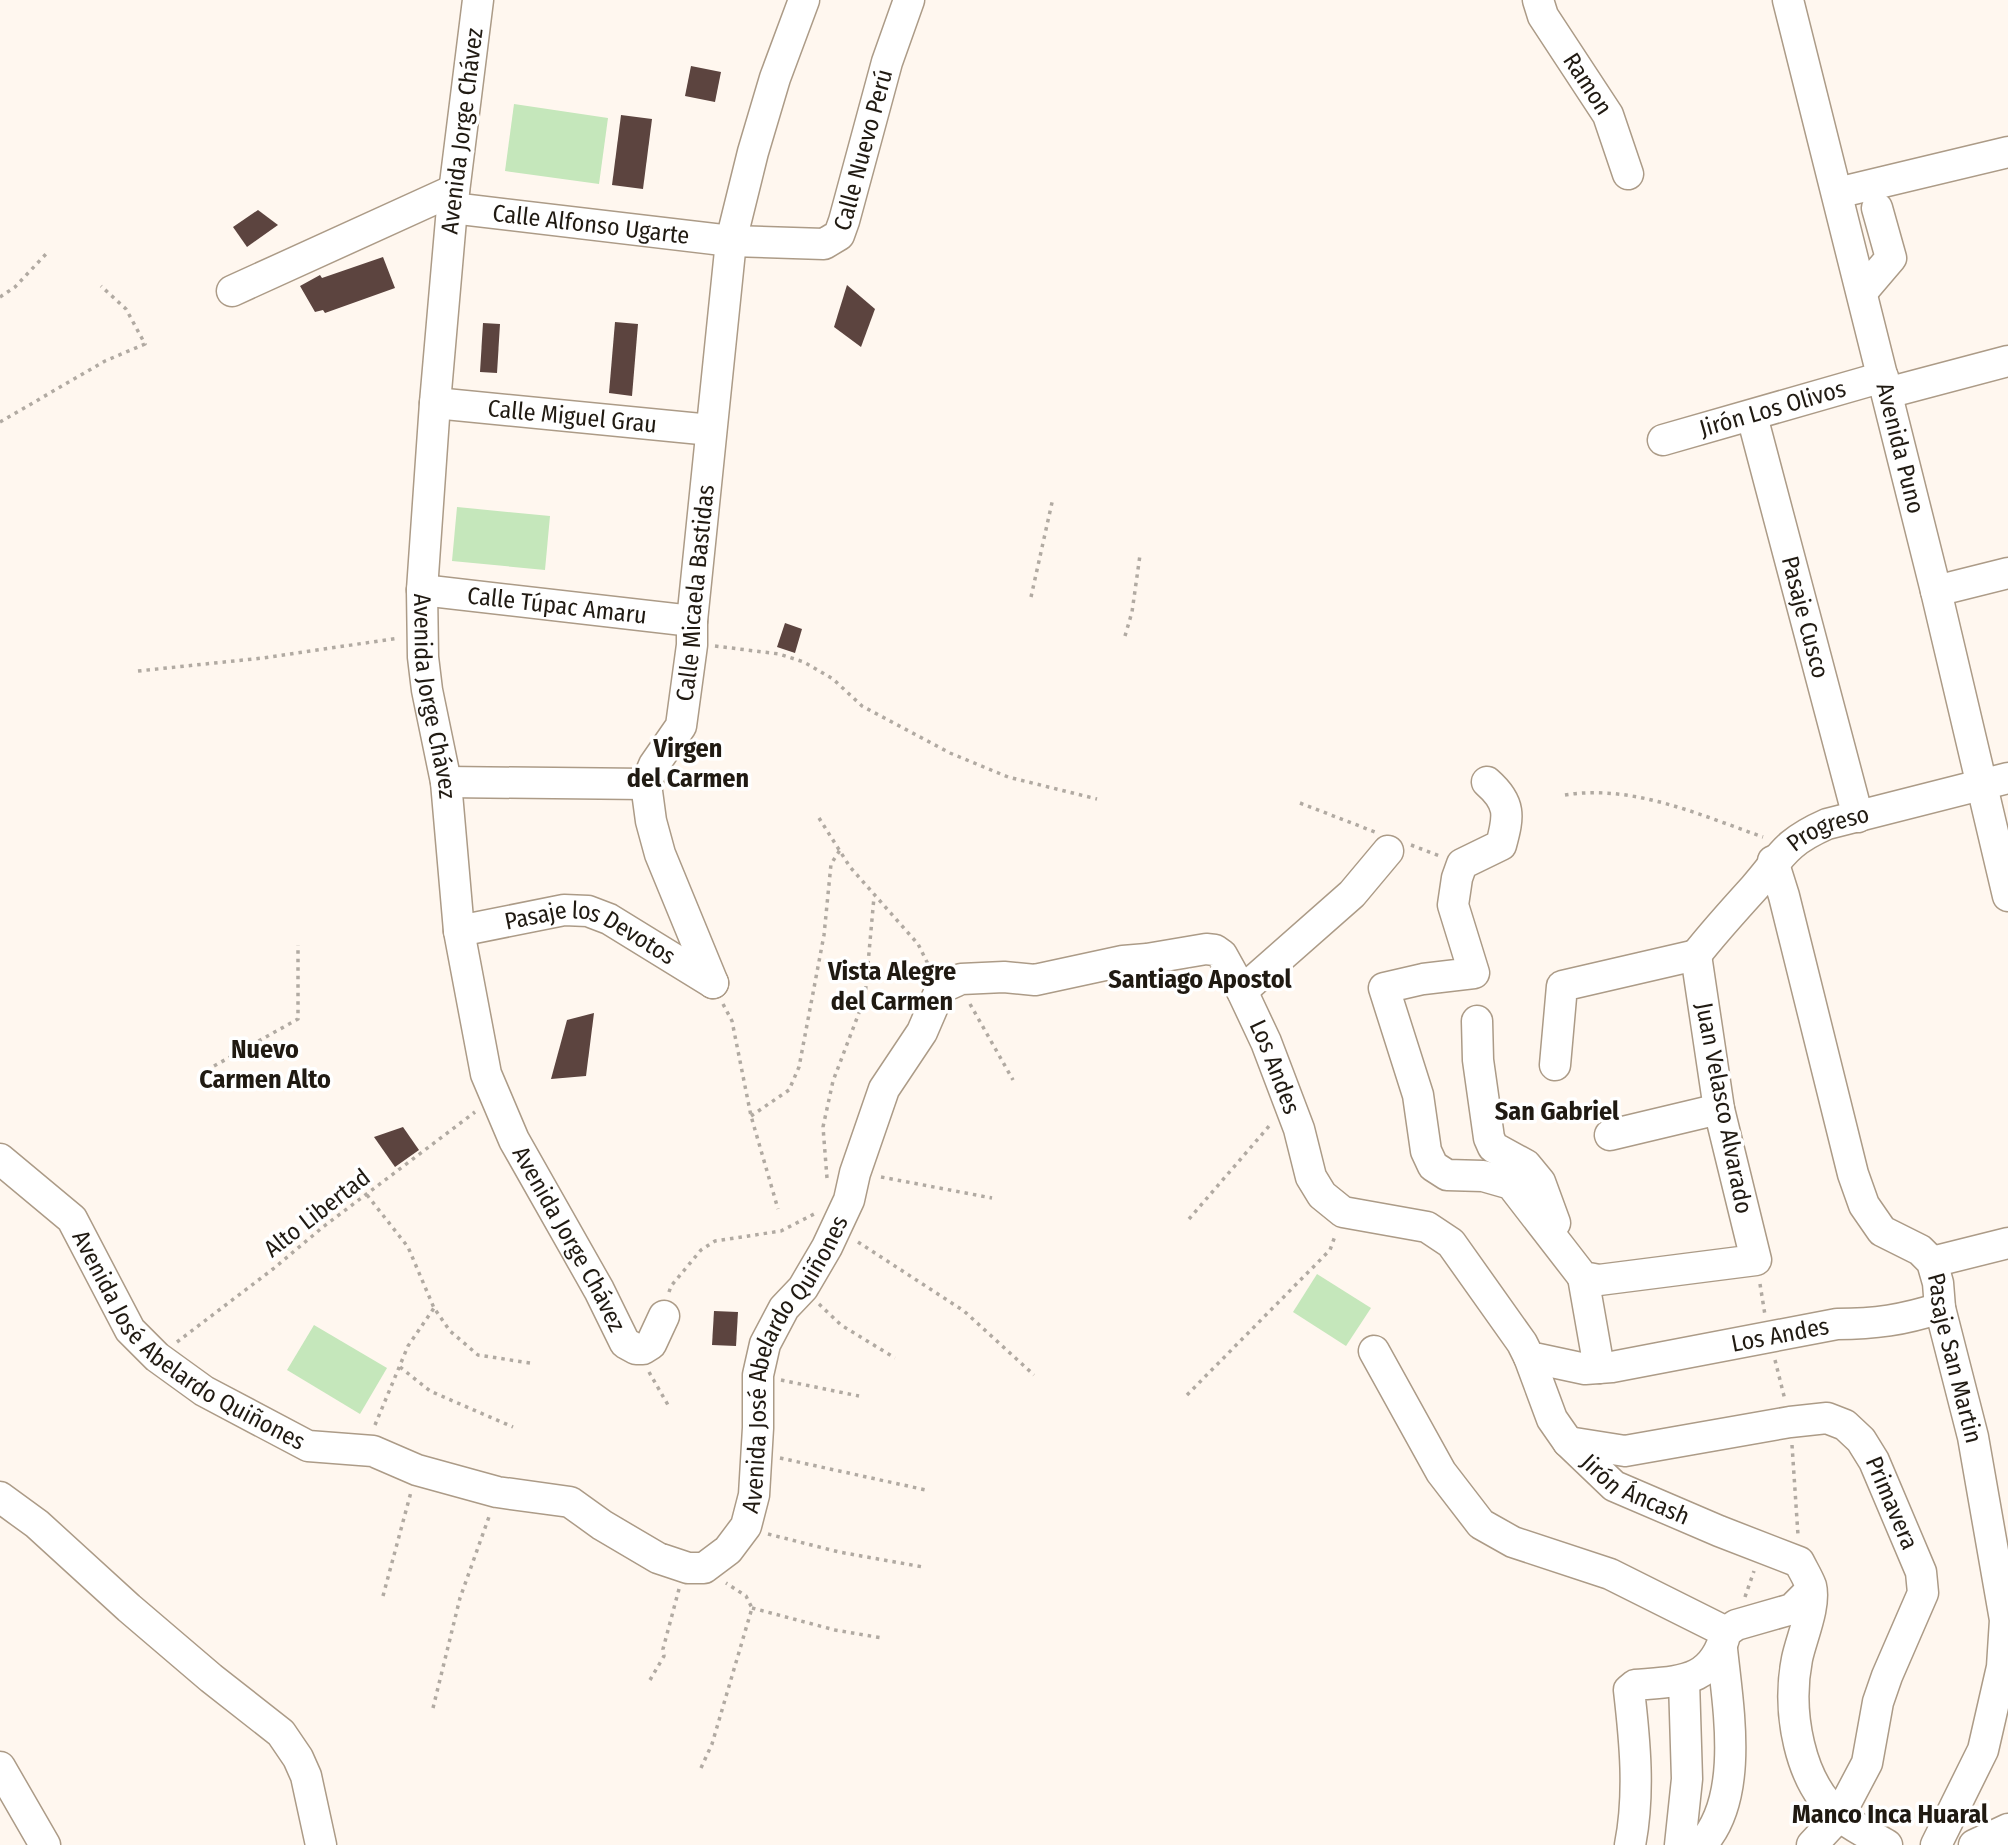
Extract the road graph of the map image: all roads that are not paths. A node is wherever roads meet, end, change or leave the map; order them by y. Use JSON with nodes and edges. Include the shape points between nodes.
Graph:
{"nodes":[{"id":1,"x":478,"y":0,"type":"edge"},
{"id":2,"x":804,"y":0,"type":"edge"},
{"id":3,"x":909,"y":0,"type":"edge"},
{"id":4,"x":1538,"y":0,"type":"edge"},
{"id":5,"x":1788,"y":0,"type":"edge"},
{"id":6,"x":2008,"y":152,"type":"edge"},
{"id":7,"x":1628,"y":174,"type":"dead end"},
{"id":8,"x":1904,"y":177,"type":"junction"},
{"id":9,"x":1841,"y":192,"type":"junction"},
{"id":10,"x":453,"y":199,"type":"junction"},
{"id":11,"x":1877,"y":208,"type":"junction"},
{"id":12,"x":732,"y":241,"type":"junction"},
{"id":13,"x":232,"y":291,"type":"dead end"},
{"id":14,"x":1862,"y":292,"type":"junction"},
{"id":15,"x":2008,"y":361,"type":"edge"},
{"id":16,"x":1885,"y":385,"type":"junction"},
{"id":17,"x":435,"y":403,"type":"junction"},
{"id":18,"x":1752,"y":416,"type":"junction"},
{"id":19,"x":712,"y":430,"type":"junction"},
{"id":20,"x":1663,"y":440,"type":"dead end"},
{"id":21,"x":2008,"y":573,"type":"edge"},
{"id":22,"x":422,"y":590,"type":"junction"},
{"id":23,"x":1936,"y":591,"type":"junction"},
{"id":24,"x":692,"y":633,"type":"junction"},
{"id":25,"x":1994,"y":781,"type":"edge"},
{"id":26,"x":446,"y":782,"type":"junction"},
{"id":27,"x":1487,"y":782,"type":"dead end"},
{"id":28,"x":646,"y":784,"type":"junction"},
{"id":29,"x":1858,"y":817,"type":"junction"},
{"id":30,"x":1388,"y":851,"type":"dead end"},
{"id":31,"x":1781,"y":854,"type":"junction"},
{"id":32,"x":2008,"y":896,"type":"edge"},
{"id":33,"x":459,"y":931,"type":"junction"},
{"id":34,"x":1696,"y":955,"type":"junction"},
{"id":35,"x":1242,"y":991,"type":"junction"},
{"id":36,"x":1477,"y":1021,"type":"dead end"},
{"id":37,"x":1555,"y":1065,"type":"dead end"},
{"id":38,"x":1719,"y":1109,"type":"junction"},
{"id":39,"x":1610,"y":1135,"type":"dead end"},
{"id":40,"x":0,"y":1158,"type":"edge"},
{"id":41,"x":855,"y":1173,"type":"joint"},
{"id":42,"x":2008,"y":1242,"type":"edge"},
{"id":43,"x":1933,"y":1262,"type":"junction"},
{"id":44,"x":1576,"y":1268,"type":"junction"},
{"id":45,"x":1940,"y":1308,"type":"junction"},
{"id":46,"x":663,"y":1316,"type":"road end"},
{"id":47,"x":1374,"y":1351,"type":"dead end"},
{"id":48,"x":1529,"y":1357,"type":"junction"},
{"id":49,"x":1599,"y":1368,"type":"junction"},
{"id":50,"x":1568,"y":1442,"type":"junction"},
{"id":51,"x":0,"y":1497,"type":"edge"},
{"id":52,"x":1811,"y":1590,"type":"junction"},
{"id":53,"x":1728,"y":1635,"type":"junction"},
{"id":54,"x":1684,"y":1681,"type":"junction"},
{"id":55,"x":1996,"y":1743,"type":"edge"},
{"id":56,"x":0,"y":1767,"type":"edge"},
{"id":57,"x":1839,"y":1816,"type":"junction"},
{"id":58,"x":2008,"y":1829,"type":"edge"},
{"id":59,"x":45,"y":1845,"type":"edge"},
{"id":60,"x":321,"y":1845,"type":"edge"},
{"id":61,"x":1630,"y":1845,"type":"edge"},
{"id":62,"x":1680,"y":1845,"type":"edge"},
{"id":63,"x":1700,"y":1845,"type":"edge"},
{"id":64,"x":1812,"y":1845,"type":"edge"},
{"id":65,"x":1886,"y":1845,"type":"edge"},
{"id":66,"x":1936,"y":1845,"type":"edge"},
{"id":67,"x":1974,"y":1845,"type":"edge"}],
"edges":[{"from":1,"to":10,"type":"street","name":"Avenida Jorge Chávez"},
{"from":2,"to":12,"type":"street","name":"Calle Micaela Bastidas","via":[[760,127]]},
{"from":3,"to":12,"type":"street","name":"Calle Nuevo Perú","via":[[839,235],[824,244]]},
{"from":4,"to":7,"type":"street","name":"Ramon","via":[[1543,16],[1608,115]]},
{"from":5,"to":9,"type":"street","name":"Avenida Puno"},
{"from":6,"to":8,"type":"street"},
{"from":8,"to":9,"type":"street"},
{"from":8,"to":11,"type":"street","via":[[1894,201]]},
{"from":9,"to":11,"type":"street"},
{"from":9,"to":14,"type":"street","name":"Avenida Puno"},
{"from":10,"to":12,"type":"street","name":"Calle Alfonso Ugarte"},
{"from":10,"to":13,"type":"street"},
{"from":10,"to":17,"type":"street","name":"Avenida Jorge Chávez"},
{"from":11,"to":14,"type":"street","via":[[1891,258]]},
{"from":12,"to":19,"type":"street","name":"Calle Micaela Bastidas"},
{"from":14,"to":16,"type":"street","name":"Avenida Puno"},
{"from":15,"to":16,"type":"street","name":"Jirón Los Olivos"},
{"from":16,"to":18,"type":"street","name":"Jirón Los Olivos"},
{"from":16,"to":23,"type":"street","name":"Avenida Puno"},
{"from":17,"to":19,"type":"street","name":"Calle Miguel Grau"},
{"from":17,"to":22,"type":"street","name":"Avenida Jorge Chávez"},
{"from":18,"to":20,"type":"street","name":"Jirón Los Olivos"},
{"from":18,"to":29,"type":"street","name":"Pasaje Cusco"},
{"from":19,"to":24,"type":"street","name":"Calle Micaela Bastidas"},
{"from":21,"to":23,"type":"street"},
{"from":22,"to":24,"type":"street","name":"Calle Túpac Amaru"},
{"from":22,"to":26,"type":"street","name":"Avenida Jorge Chávez","via":[[428,690]]},
{"from":23,"to":25,"type":"street","name":"Avenida Puno"},
{"from":24,"to":28,"type":"street","name":"Calle Micaela Bastidas","via":[[681,726]]},
{"from":25,"to":29,"type":"street","name":"Progreso"},
{"from":25,"to":32,"type":"street","name":"Avenida Puno"},
{"from":26,"to":28,"type":"street"},
{"from":26,"to":33,"type":"street","name":"Avenida Jorge Chávez"},
{"from":27,"to":44,"type":"street","via":[[1500,794],[1508,819],[1501,845],[1462,864],[1453,905],[1474,973],[1384,988],[1418,1095],[1426,1151],[1433,1166],[1447,1175],[1483,1176],[1511,1184]]},
{"from":28,"to":33,"type":"street","name":"Pasaje los Devotos","via":[[660,854],[713,983],[609,919],[587,911],[564,911]]},
{"from":29,"to":31,"type":"street","name":"Progreso","via":[[1803,834]]},
{"from":30,"to":35,"type":"street","via":[[1352,894]]},
{"from":31,"to":34,"type":"street","name":"Progreso"},
{"from":31,"to":43,"type":"street","name":"Pasaje San Martin","via":[[1784,896],[1864,1205],[1882,1231],[1920,1250]]},
{"from":33,"to":46,"type":"street","name":"Avenida Jorge Chávez","via":[[486,1074],[514,1140],[625,1343],[643,1349],[651,1343]]},
{"from":34,"to":37,"type":"street","via":[[1562,986]]},
{"from":34,"to":38,"type":"street","name":"Juan Velasco Alvarado"},
{"from":35,"to":41,"type":"street","name":"Los Andes","via":[[1222,955],[1206,949],[1035,980],[1004,977],[951,984],[884,1089]]},
{"from":35,"to":48,"type":"street","name":"Los Andes","via":[[1279,1071],[1311,1177],[1322,1195],[1343,1212],[1427,1227],[1451,1243]]},
{"from":36,"to":44,"type":"street","via":[[1489,1138],[1493,1147],[1519,1159],[1540,1182]]},
{"from":38,"to":39,"type":"street"},
{"from":38,"to":44,"type":"street","name":"Juan Velasco Alvarado","via":[[1756,1260],[1599,1280]]},
{"from":40,"to":41,"type":"street","name":"Avenida José Abelardo Quiñones","via":[[72,1219],[130,1330],[204,1391],[308,1446],[373,1451],[417,1470],[497,1492],[569,1502],[658,1558],[688,1568],[704,1568],[728,1550],[746,1526],[754,1495],[758,1375],[765,1343],[784,1308],[803,1288],[827,1220],[849,1200]]},
{"from":42,"to":43,"type":"street"},
{"from":43,"to":45,"type":"street","name":"Pasaje San Martin"},
{"from":44,"to":49,"type":"street"},
{"from":45,"to":49,"type":"street","name":"Los Andes","via":[[1896,1321],[1837,1324]]},
{"from":45,"to":55,"type":"street","name":"Pasaje San Martin","via":[[1973,1437],[2005,1620]]},
{"from":47,"to":53,"type":"street","via":[[1441,1472],[1481,1524],[1513,1542],[1610,1574]]},
{"from":48,"to":49,"type":"street","name":"Los Andes"},
{"from":48,"to":50,"type":"street","name":"Jirón Áncash","via":[[1552,1419]]},
{"from":50,"to":52,"type":"street","name":"Jirón Áncash","via":[[1614,1486],[1799,1562]]},
{"from":50,"to":57,"type":"street","name":"Primavera","via":[[1625,1451],[1827,1418],[1845,1425],[1861,1440],[1921,1572],[1923,1592],[1886,1676],[1867,1763]]},
{"from":51,"to":60,"type":"street","via":[[281,1733],[306,1776]]},
{"from":52,"to":53,"type":"street","via":[[1792,1609]]},
{"from":52,"to":57,"type":"street","via":[[1794,1690],[1797,1736],[1811,1779]]},
{"from":53,"to":54,"type":"street","via":[[1709,1668]]},
{"from":53,"to":63,"type":"street","via":[[1729,1781],[1713,1832]]},
{"from":54,"to":61,"type":"street","via":[[1629,1690],[1635,1741],[1635,1817]]},
{"from":54,"to":62,"type":"street","via":[[1687,1779]]},
{"from":55,"to":66,"type":"street","name":"Pasaje San Martin"},
{"from":56,"to":59,"type":"street"},
{"from":57,"to":64,"type":"street","name":"Primavera"},
{"from":57,"to":65,"type":"street"},
{"from":58,"to":67,"type":"street"}]}
